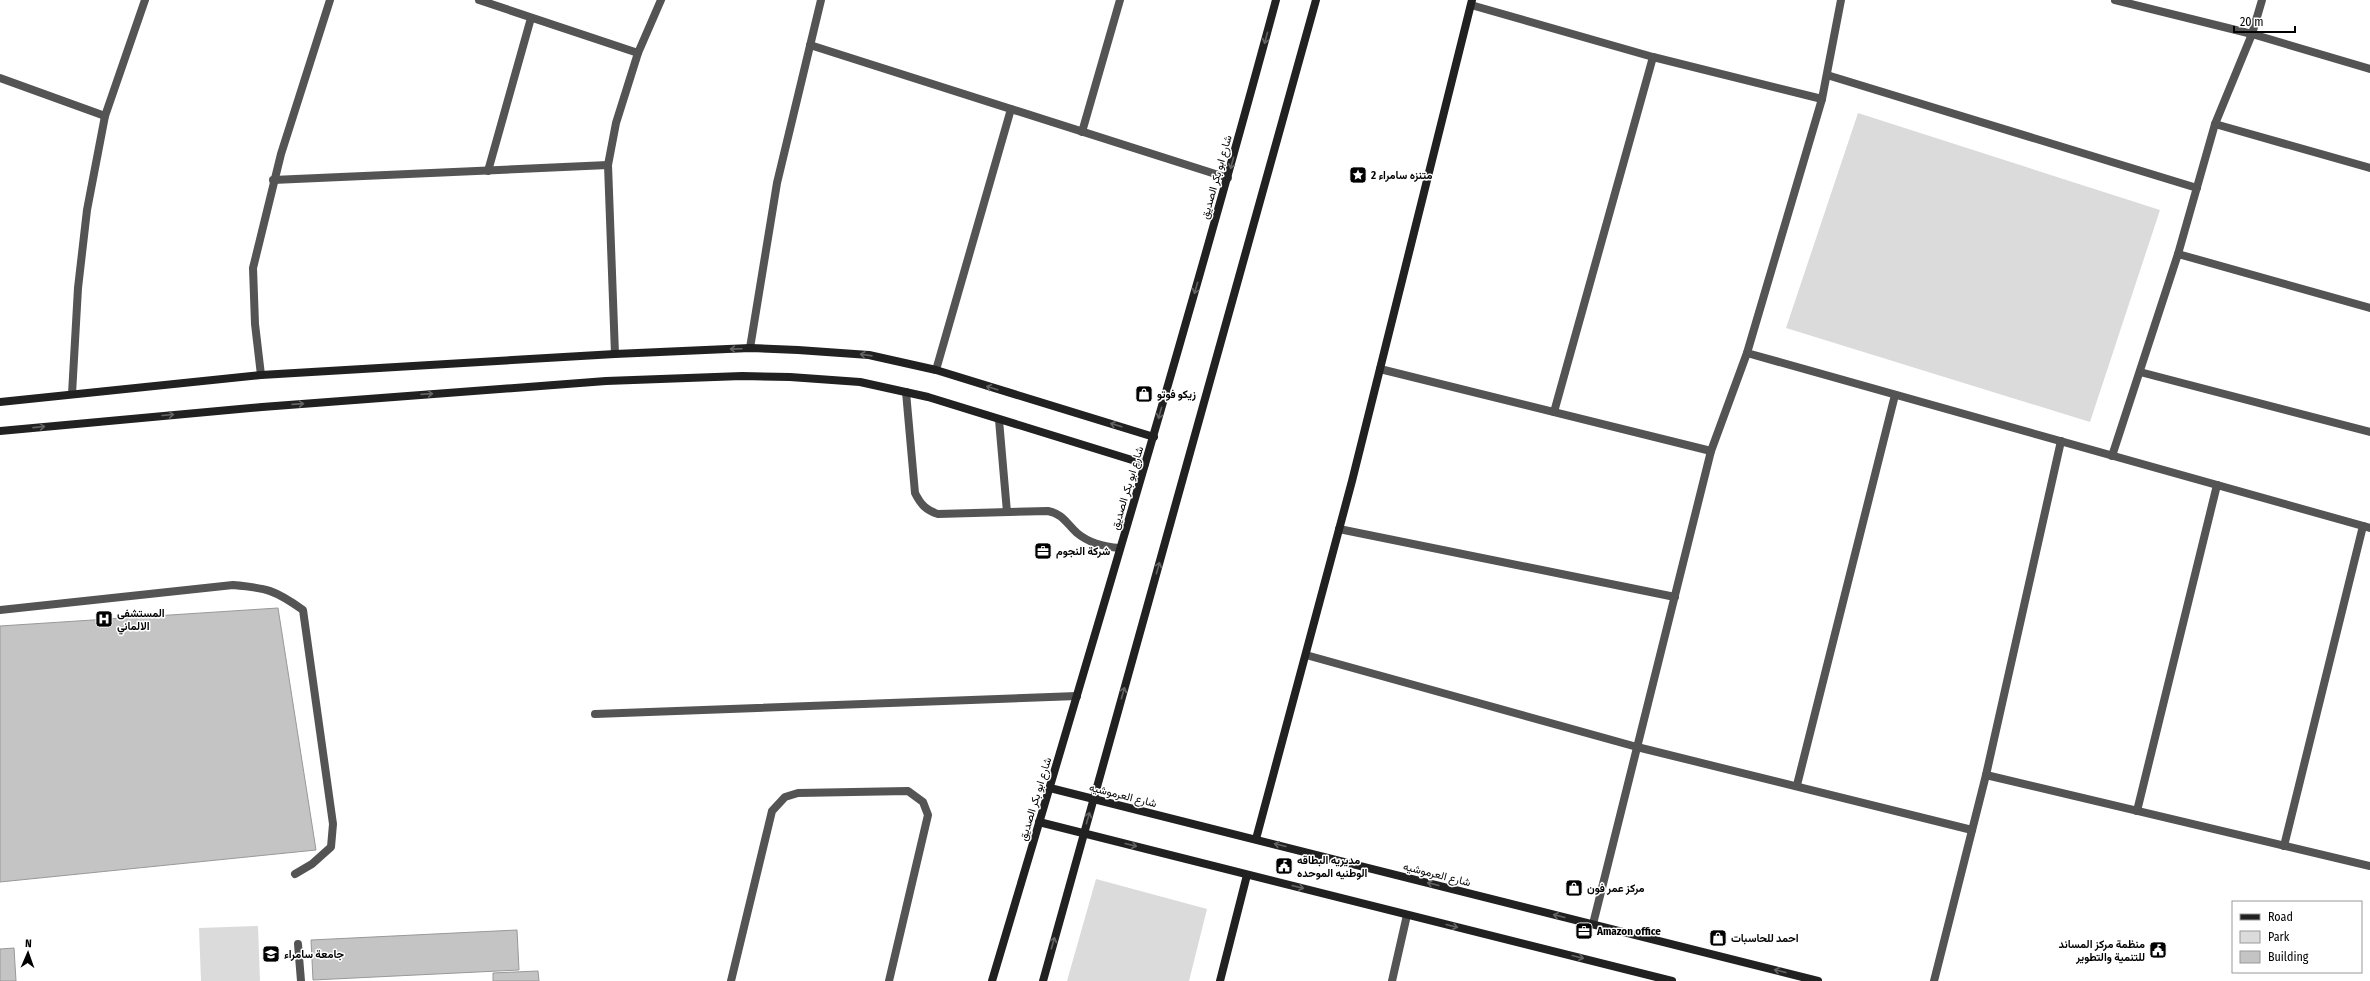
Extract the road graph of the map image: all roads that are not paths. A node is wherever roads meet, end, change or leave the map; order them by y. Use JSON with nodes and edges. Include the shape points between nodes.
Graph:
{"nodes":[{"id":1,"x":145,"y":0,"type":"edge"},
{"id":2,"x":330,"y":0,"type":"edge"},
{"id":3,"x":479,"y":0,"type":"edge"},
{"id":4,"x":661,"y":0,"type":"edge"},
{"id":5,"x":821,"y":0,"type":"edge"},
{"id":6,"x":1120,"y":0,"type":"edge"},
{"id":7,"x":1276,"y":0,"type":"edge"},
{"id":8,"x":1316,"y":0,"type":"edge"},
{"id":9,"x":1841,"y":0,"type":"edge"},
{"id":10,"x":2115,"y":0,"type":"edge"},
{"id":11,"x":2262,"y":0,"type":"edge"},
{"id":12,"x":1471,"y":2,"type":"edge"},
{"id":13,"x":531,"y":18,"type":"junction"},
{"id":14,"x":2252,"y":34,"type":"junction"},
{"id":15,"x":810,"y":46,"type":"junction"},
{"id":16,"x":638,"y":53,"type":"junction"},
{"id":17,"x":1653,"y":58,"type":"junction"},
{"id":18,"x":2370,"y":68,"type":"edge"},
{"id":19,"x":1827,"y":75,"type":"junction"},
{"id":20,"x":0,"y":78,"type":"edge"},
{"id":21,"x":1822,"y":98,"type":"junction"},
{"id":22,"x":1011,"y":109,"type":"junction"},
{"id":23,"x":105,"y":116,"type":"junction"},
{"id":24,"x":2215,"y":124,"type":"junction"},
{"id":25,"x":1082,"y":132,"type":"junction"},
{"id":26,"x":608,"y":165,"type":"junction"},
{"id":27,"x":2370,"y":168,"type":"edge"},
{"id":28,"x":488,"y":171,"type":"junction"},
{"id":29,"x":1228,"y":178,"type":"junction"},
{"id":30,"x":273,"y":180,"type":"junction"},
{"id":31,"x":2197,"y":188,"type":"junction"},
{"id":32,"x":2178,"y":254,"type":"junction"},
{"id":33,"x":2370,"y":308,"type":"edge"},
{"id":34,"x":750,"y":348,"type":"junction"},
{"id":35,"x":1747,"y":353,"type":"junction"},
{"id":36,"x":615,"y":354,"type":"junction"},
{"id":37,"x":1380,"y":369,"type":"junction"},
{"id":38,"x":936,"y":370,"type":"junction"},
{"id":39,"x":2140,"y":372,"type":"junction"},
{"id":40,"x":261,"y":375,"type":"junction"},
{"id":41,"x":906,"y":392,"type":"junction"},
{"id":42,"x":72,"y":394,"type":"junction"},
{"id":43,"x":1895,"y":395,"type":"junction"},
{"id":44,"x":0,"y":402,"type":"edge"},
{"id":45,"x":1554,"y":412,"type":"junction"},
{"id":46,"x":999,"y":420,"type":"junction"},
{"id":47,"x":0,"y":431,"type":"edge"},
{"id":48,"x":2370,"y":432,"type":"edge"},
{"id":49,"x":1154,"y":437,"type":"junction"},
{"id":50,"x":2061,"y":441,"type":"junction"},
{"id":51,"x":1712,"y":451,"type":"junction"},
{"id":52,"x":2112,"y":456,"type":"junction"},
{"id":53,"x":1145,"y":464,"type":"junction"},
{"id":54,"x":2217,"y":485,"type":"junction"},
{"id":55,"x":1007,"y":512,"type":"junction"},
{"id":56,"x":2366,"y":527,"type":"edge"},
{"id":57,"x":1339,"y":529,"type":"junction"},
{"id":58,"x":1120,"y":548,"type":"junction"},
{"id":59,"x":1675,"y":597,"type":"junction"},
{"id":60,"x":0,"y":610,"type":"edge"},
{"id":61,"x":1306,"y":655,"type":"junction"},
{"id":62,"x":1076,"y":696,"type":"junction"},
{"id":63,"x":596,"y":714,"type":"dead end"},
{"id":64,"x":1637,"y":747,"type":"junction"},
{"id":65,"x":1986,"y":775,"type":"junction"},
{"id":66,"x":1797,"y":785,"type":"junction"},
{"id":67,"x":1050,"y":788,"type":"junction"},
{"id":68,"x":1094,"y":799,"type":"junction"},
{"id":69,"x":2137,"y":811,"type":"junction"},
{"id":70,"x":1039,"y":822,"type":"junction"},
{"id":71,"x":1972,"y":830,"type":"junction"},
{"id":72,"x":1084,"y":833,"type":"junction"},
{"id":73,"x":1256,"y":839,"type":"junction"},
{"id":74,"x":2284,"y":846,"type":"junction"},
{"id":75,"x":2370,"y":866,"type":"edge"},
{"id":76,"x":295,"y":874,"type":"dead end"},
{"id":77,"x":1247,"y":875,"type":"junction"},
{"id":78,"x":1407,"y":915,"type":"junction"},
{"id":79,"x":1593,"y":924,"type":"junction"},
{"id":80,"x":298,"y":944,"type":"dead end"},
{"id":81,"x":1807,"y":980,"type":"edge"},
{"id":82,"x":301,"y":981,"type":"edge"},
{"id":83,"x":731,"y":981,"type":"edge"},
{"id":84,"x":889,"y":981,"type":"edge"},
{"id":85,"x":992,"y":981,"type":"edge"},
{"id":86,"x":1043,"y":981,"type":"edge"},
{"id":87,"x":1220,"y":981,"type":"edge"},
{"id":88,"x":1392,"y":981,"type":"edge"},
{"id":89,"x":1672,"y":981,"type":"edge"},
{"id":90,"x":1818,"y":981,"type":"edge"},
{"id":91,"x":1934,"y":981,"type":"edge"}],
"edges":[{"from":1,"to":23,"type":"street"},
{"from":2,"to":30,"type":"street"},
{"from":3,"to":13,"type":"street"},
{"from":4,"to":16,"type":"street"},
{"from":5,"to":15,"type":"street"},
{"from":6,"to":25,"type":"street"},
{"from":7,"to":29,"type":"street","name":"شارع ابو بكر الصديق","one_way":true},
{"from":68,"to":8,"type":"street","one_way":true},
{"from":9,"to":19,"type":"street"},
{"from":10,"to":14,"type":"street"},
{"from":11,"to":14,"type":"street"},
{"from":12,"to":17,"type":"street"},
{"from":12,"to":37,"type":"street"},
{"from":13,"to":16,"type":"street"},
{"from":13,"to":28,"type":"street"},
{"from":14,"to":18,"type":"street"},
{"from":14,"to":24,"type":"street"},
{"from":15,"to":22,"type":"street"},
{"from":15,"to":34,"type":"street","via":[[777,183]]},
{"from":16,"to":26,"type":"street","via":[[616,122]]},
{"from":17,"to":21,"type":"street"},
{"from":17,"to":45,"type":"street"},
{"from":19,"to":21,"type":"street"},
{"from":19,"to":31,"type":"street"},
{"from":20,"to":23,"type":"street"},
{"from":21,"to":35,"type":"street"},
{"from":22,"to":25,"type":"street"},
{"from":22,"to":38,"type":"street"},
{"from":23,"to":42,"type":"street","via":[[87,210],[78,288]]},
{"from":24,"to":27,"type":"street"},
{"from":24,"to":31,"type":"street"},
{"from":25,"to":29,"type":"street"},
{"from":26,"to":28,"type":"street"},
{"from":26,"to":36,"type":"street"},
{"from":28,"to":30,"type":"street"},
{"from":29,"to":49,"type":"street","name":"شارع ابو بكر الصديق","one_way":true},
{"from":30,"to":40,"type":"street","via":[[253,268],[255,324]]},
{"from":31,"to":32,"type":"street"},
{"from":32,"to":33,"type":"street"},
{"from":32,"to":39,"type":"street"},
{"from":34,"to":36,"type":"street","one_way":true},
{"from":38,"to":34,"type":"street","one_way":true,"via":[[869,355]]},
{"from":35,"to":43,"type":"street"},
{"from":35,"to":51,"type":"street"},
{"from":36,"to":40,"type":"street"},
{"from":37,"to":45,"type":"street"},
{"from":37,"to":57,"type":"street"},
{"from":49,"to":38,"type":"street","one_way":true},
{"from":39,"to":48,"type":"street"},
{"from":39,"to":52,"type":"street"},
{"from":40,"to":42,"type":"street"},
{"from":41,"to":46,"type":"street"},
{"from":47,"to":41,"type":"street","one_way":true,"via":[[262,406],[606,381],[742,376],[790,377],[860,382]]},
{"from":41,"to":55,"type":"street","via":[[915,493],[920,503],[938,514]]},
{"from":42,"to":44,"type":"street"},
{"from":43,"to":50,"type":"street"},
{"from":43,"to":66,"type":"street"},
{"from":45,"to":51,"type":"street"},
{"from":46,"to":53,"type":"street"},
{"from":46,"to":55,"type":"street"},
{"from":49,"to":53,"type":"street","name":"شارع ابو بكر الصديق"},
{"from":50,"to":52,"type":"street"},
{"from":50,"to":65,"type":"street"},
{"from":51,"to":59,"type":"street"},
{"from":52,"to":54,"type":"street"},
{"from":53,"to":58,"type":"street","name":"شارع ابو بكر الصديق"},
{"from":54,"to":56,"type":"street"},
{"from":54,"to":69,"type":"street"},
{"from":55,"to":58,"type":"street","via":[[1056,512],[1085,538],[1102,545]]},
{"from":56,"to":74,"type":"street"},
{"from":57,"to":59,"type":"street"},
{"from":57,"to":61,"type":"street"},
{"from":58,"to":62,"type":"street","name":"شارع ابو بكر الصديق"},
{"from":59,"to":64,"type":"street"},
{"from":60,"to":76,"type":"street","via":[[233,585],[266,588],[303,610],[333,824],[331,847],[312,864]]},
{"from":61,"to":64,"type":"street"},
{"from":61,"to":73,"type":"street"},
{"from":62,"to":63,"type":"street"},
{"from":62,"to":67,"type":"street","name":"شارع ابو بكر الصديق"},
{"from":64,"to":66,"type":"street"},
{"from":64,"to":79,"type":"street"},
{"from":65,"to":69,"type":"street"},
{"from":65,"to":71,"type":"street"},
{"from":66,"to":71,"type":"street"},
{"from":67,"to":68,"type":"street","name":"شارع العرموشيه"},
{"from":67,"to":70,"type":"street","name":"شارع ابو بكر الصديق"},
{"from":72,"to":68,"type":"street","one_way":true},
{"from":68,"to":73,"type":"street","name":"شارع العرموشيه"},
{"from":69,"to":74,"type":"street"},
{"from":70,"to":72,"type":"street"},
{"from":70,"to":85,"type":"street","name":"شارع ابو بكر الصديق"},
{"from":71,"to":91,"type":"street"},
{"from":72,"to":77,"type":"street","one_way":true},
{"from":86,"to":72,"type":"street","one_way":true},
{"from":79,"to":73,"type":"street","name":"شارع العرموشيه","one_way":true},
{"from":74,"to":75,"type":"street"},
{"from":77,"to":78,"type":"street","one_way":true},
{"from":77,"to":87,"type":"street"},
{"from":78,"to":88,"type":"street"},
{"from":78,"to":89,"type":"street","one_way":true},
{"from":81,"to":79,"type":"street","name":"شارع العرموشيه","one_way":true},
{"from":80,"to":82,"type":"street"},
{"from":81,"to":90,"type":"street","name":"شارع العرموشيه"},
{"from":83,"to":84,"type":"street","via":[[772,811],[786,797],[798,793],[908,791],[923,802],[928,815]]}]}
